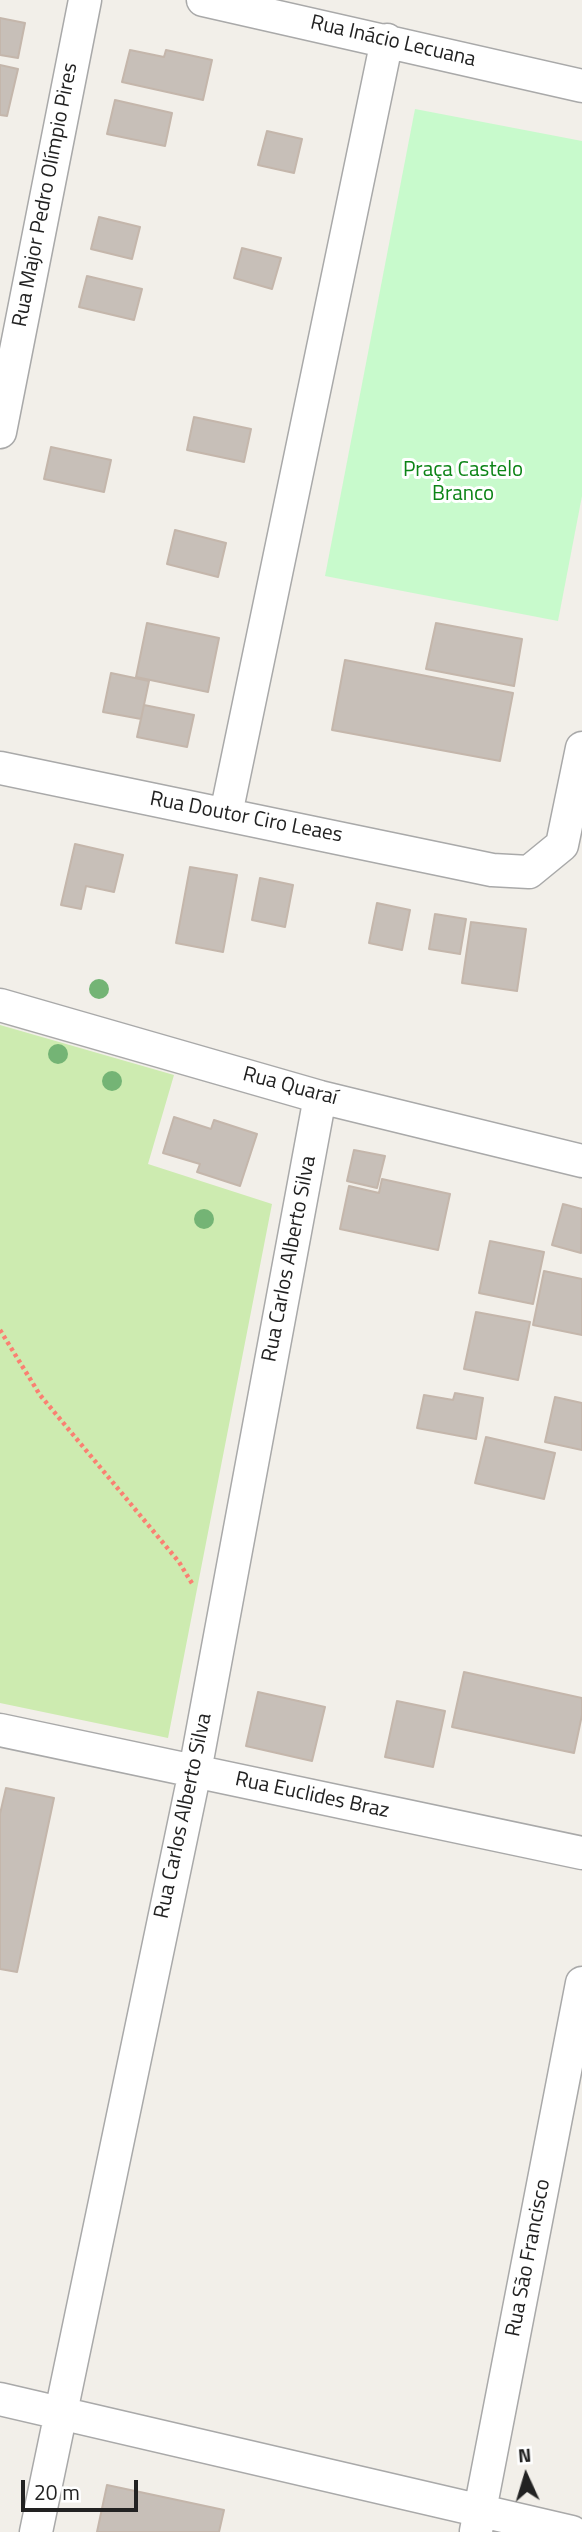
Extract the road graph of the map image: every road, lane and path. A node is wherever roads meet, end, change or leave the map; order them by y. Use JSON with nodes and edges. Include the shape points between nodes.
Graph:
{"nodes":[{"id":1,"x":85,"y":0,"type":"edge"},
{"id":2,"x":203,"y":0,"type":"edge"},
{"id":3,"x":387,"y":40,"type":"junction"},
{"id":4,"x":582,"y":86,"type":"edge"},
{"id":5,"x":0,"y":432,"type":"edge"},
{"id":6,"x":582,"y":748,"type":"edge"},
{"id":7,"x":0,"y":768,"type":"edge"},
{"id":8,"x":226,"y":814,"type":"junction"},
{"id":9,"x":0,"y":1005,"type":"edge"},
{"id":10,"x":320,"y":1097,"type":"junction"},
{"id":11,"x":582,"y":1161,"type":"edge"},
{"id":12,"x":0,"y":1330,"type":"edge"},
{"id":13,"x":220,"y":1632,"type":"junction"},
{"id":14,"x":0,"y":1730,"type":"edge"},
{"id":15,"x":195,"y":1771,"type":"junction"},
{"id":16,"x":582,"y":1853,"type":"edge"},
{"id":17,"x":582,"y":1983,"type":"edge"},
{"id":18,"x":0,"y":2399,"type":"edge"},
{"id":19,"x":58,"y":2414,"type":"junction"},
{"id":20,"x":478,"y":2522,"type":"edge"},
{"id":21,"x":36,"y":2532,"type":"edge"},
{"id":22,"x":572,"y":2532,"type":"edge"}],
"edges":[{"from":1,"to":5,"type":"street","name":"Rua Major Pedro Olímpio Pires"},
{"from":2,"to":3,"type":"street","name":"Rua Inácio Lecuana"},
{"from":3,"to":4,"type":"street","name":"Rua Inácio Lecuana"},
{"from":3,"to":8,"type":"street"},
{"from":6,"to":8,"type":"street","name":"Rua Doutor Ciro Leaes","via":[[562,845],[529,872],[492,870]]},
{"from":7,"to":8,"type":"street","name":"Rua Doutor Ciro Leaes"},
{"from":9,"to":10,"type":"street","name":"Rua Quaraí"},
{"from":10,"to":11,"type":"street","name":"Rua Quaraí"},
{"from":10,"to":13,"type":"street","name":"Rua Carlos Alberto Silva"},
{"from":12,"to":13,"type":"path","via":[[40,1395],[179,1562]]},
{"from":13,"to":15,"type":"street","name":"Rua Carlos Alberto Silva"},
{"from":14,"to":15,"type":"street","name":"Rua Euclides Braz"},
{"from":15,"to":16,"type":"street","name":"Rua Euclides Braz"},
{"from":15,"to":19,"type":"street","name":"Rua Carlos Alberto Silva"},
{"from":17,"to":20,"type":"street","name":"Rua São Francisco"},
{"from":18,"to":19,"type":"street"},
{"from":19,"to":20,"type":"street"},
{"from":19,"to":21,"type":"street","name":"Rua Carlos Alberto Silva"},
{"from":20,"to":22,"type":"street"}]}
